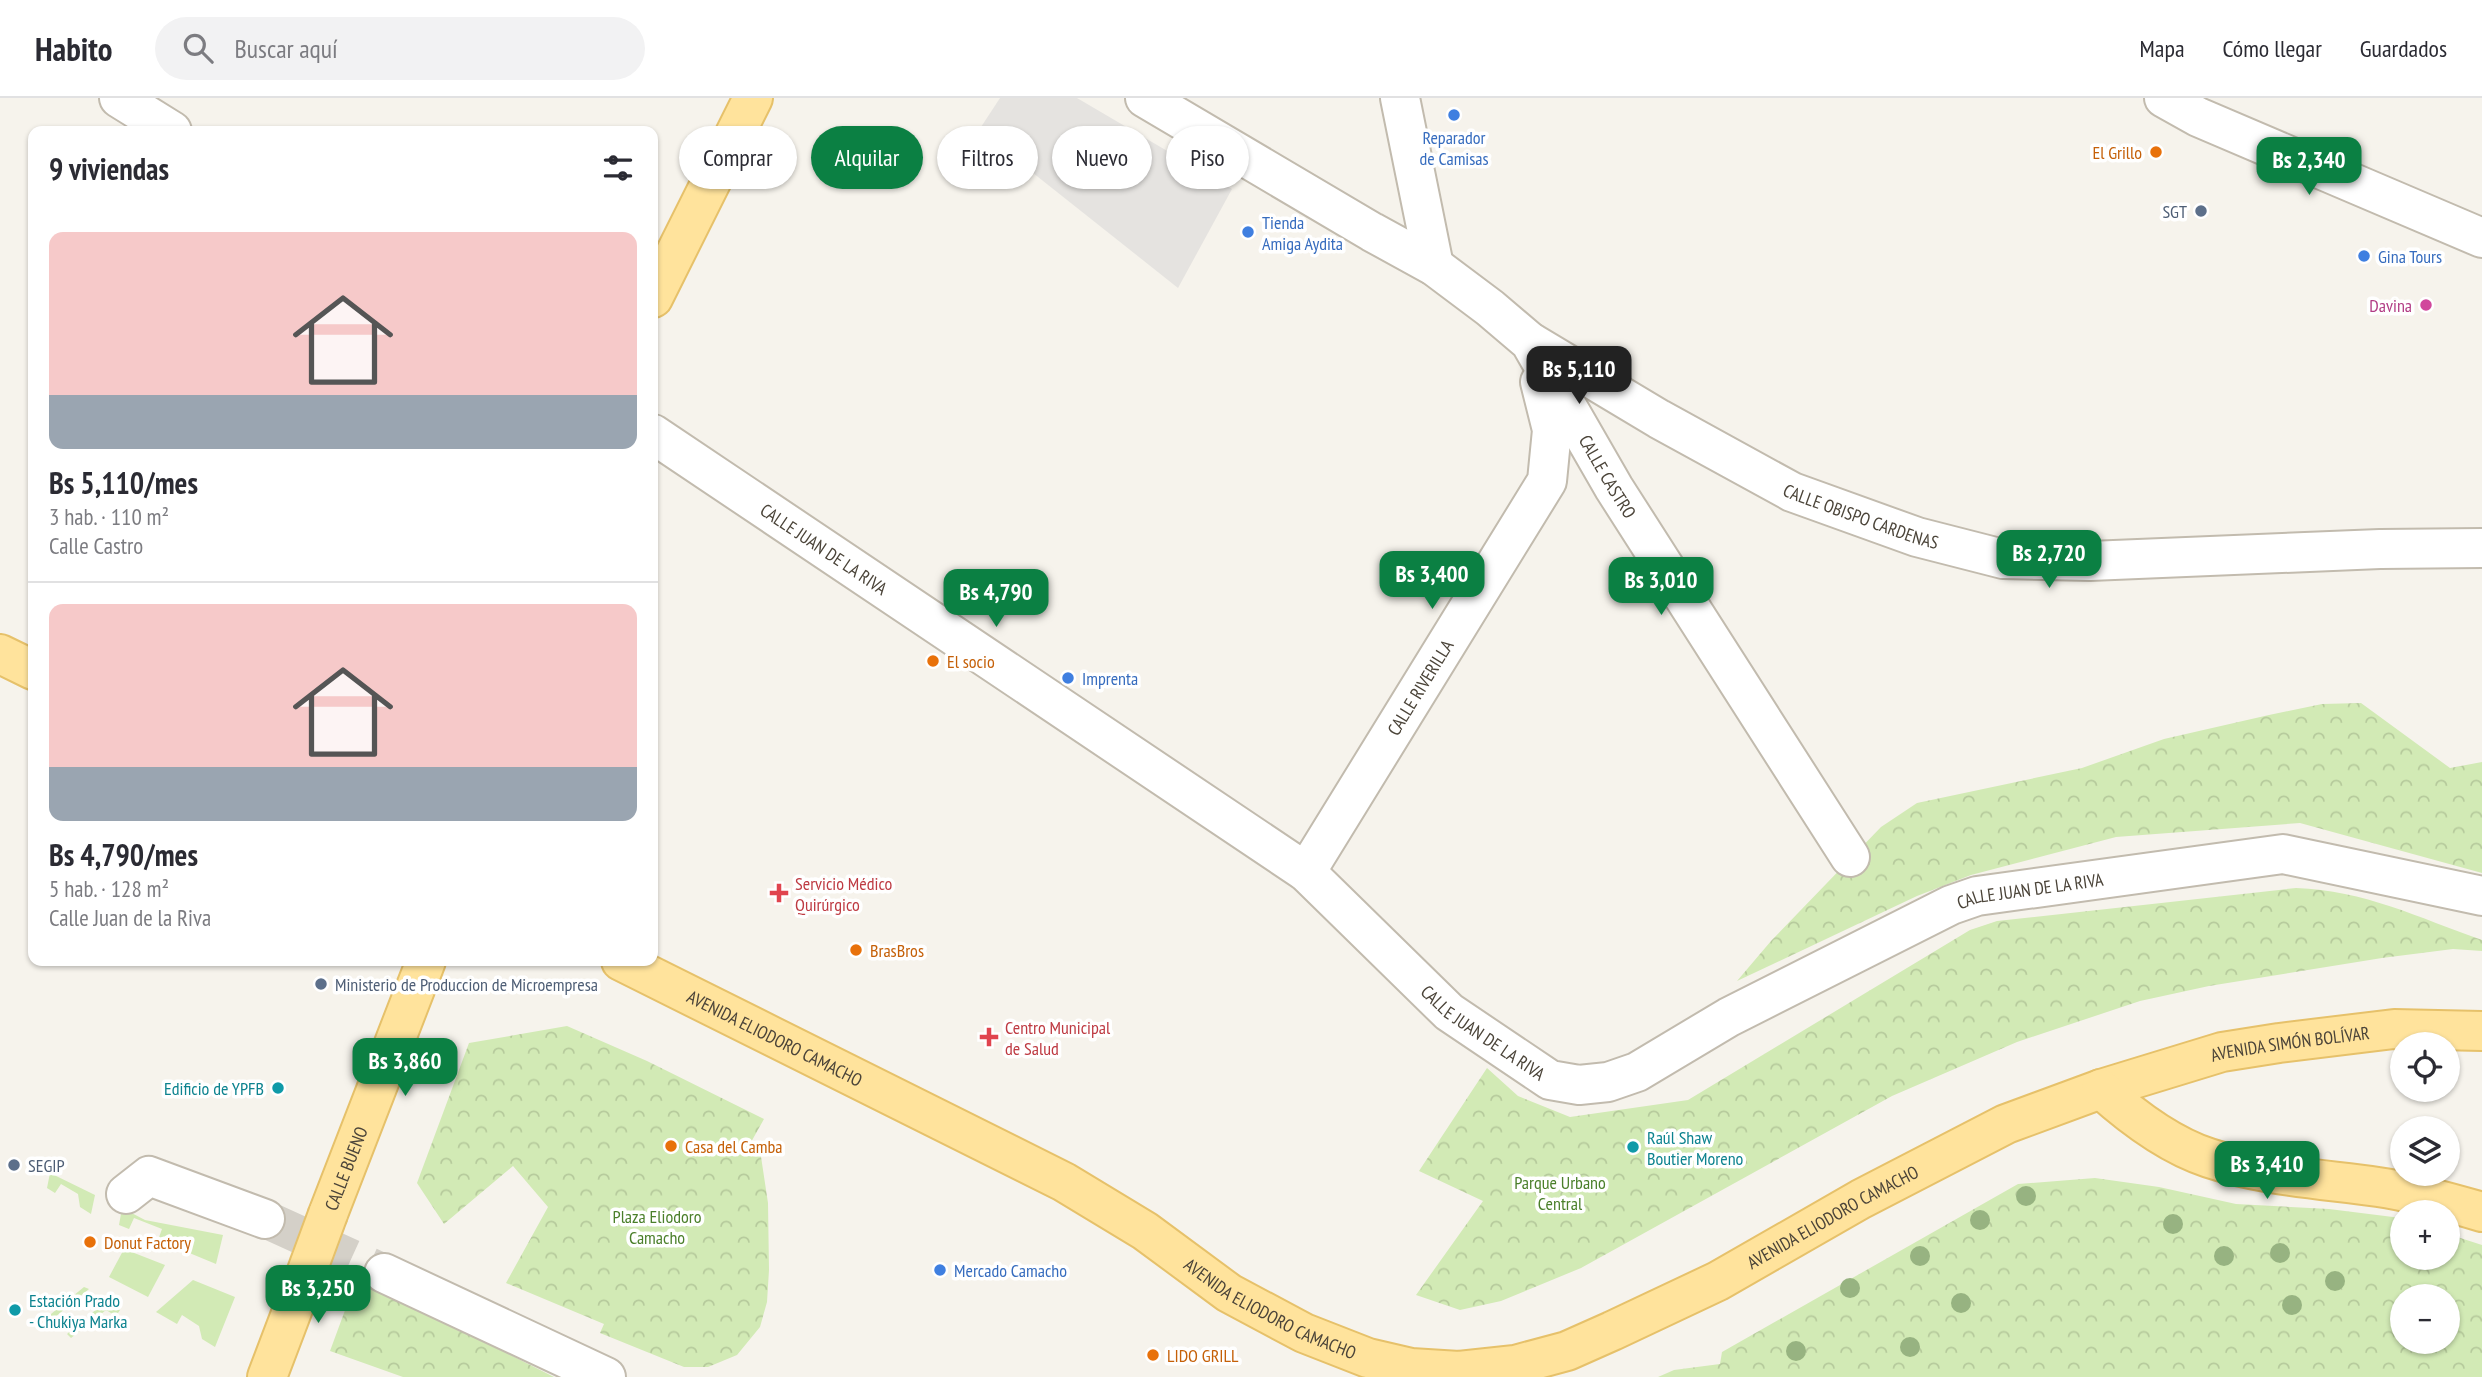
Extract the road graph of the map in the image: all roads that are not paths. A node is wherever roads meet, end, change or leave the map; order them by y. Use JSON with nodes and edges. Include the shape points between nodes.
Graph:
{"nodes":[{"id":1,"x":118,"y":98,"type":"edge"},
{"id":2,"x":753,"y":98,"type":"edge"},
{"id":3,"x":1145,"y":98,"type":"edge"},
{"id":4,"x":1400,"y":98,"type":"edge"},
{"id":5,"x":2164,"y":98,"type":"edge"},
{"id":6,"x":164,"y":126,"type":"edge"},
{"id":7,"x":2482,"y":238,"type":"edge"},
{"id":8,"x":1434,"y":266,"type":"junction"},
{"id":9,"x":658,"y":288,"type":"edge"},
{"id":10,"x":1530,"y":342,"type":"junction"},
{"id":11,"x":658,"y":437,"type":"edge"},
{"id":12,"x":2482,"y":548,"type":"edge"},
{"id":13,"x":0,"y":654,"type":"edge"},
{"id":14,"x":28,"y":668,"type":"edge"},
{"id":15,"x":1850,"y":857,"type":"dead end"},
{"id":16,"x":1306,"y":872,"type":"junction"},
{"id":17,"x":2482,"y":896,"type":"edge"},
{"id":18,"x":424,"y":966,"type":"edge"},
{"id":19,"x":631,"y":966,"type":"edge"},
{"id":20,"x":2482,"y":1031,"type":"edge"},
{"id":21,"x":2101,"y":1088,"type":"junction"},
{"id":22,"x":126,"y":1194,"type":"dead end"},
{"id":23,"x":2482,"y":1212,"type":"edge"},
{"id":24,"x":265,"y":1219,"type":"tunnel mouth"},
{"id":25,"x":384,"y":1273,"type":"tunnel mouth"},
{"id":26,"x":1366,"y":1367,"type":"edge"},
{"id":27,"x":1410,"y":1373,"type":"edge"},
{"id":28,"x":267,"y":1377,"type":"edge"},
{"id":29,"x":606,"y":1377,"type":"edge"}],
"edges":[{"from":1,"to":6,"type":"street"},
{"from":2,"to":9,"type":"main road"},
{"from":3,"to":8,"type":"street"},
{"from":4,"to":8,"type":"street"},
{"from":5,"to":7,"type":"street","via":[[2198,117]]},
{"from":8,"to":10,"type":"street","name":"CALLE CASTRO"},
{"from":10,"to":12,"type":"street","name":"CALLE OBISPO CARDENAS","via":[[1792,492],[1917,537],[2003,559],[2090,561]]},
{"from":10,"to":15,"type":"street","name":"CALLE CASTRO","via":[[1614,488]]},
{"from":10,"to":16,"type":"street","name":"CALLE RIVERILLA","via":[[1552,430],[1547,481]]},
{"from":11,"to":16,"type":"street","name":"CALLE JUAN DE LA RIVA"},
{"from":13,"to":14,"type":"main road"},
{"from":16,"to":17,"type":"street","name":"CALLE JUAN DE LA RIVA","via":[[1449,1012],[1550,1080],[1579,1085],[1637,1072],[1729,1017],[1977,896],[2283,853]]},
{"from":18,"to":28,"type":"main road","name":"CALLE BUENO","bridge":true},
{"from":19,"to":26,"type":"main road","name":"AVENIDA ELIODORO CAMACHO","via":[[1064,1182],[1145,1231],[1229,1293]]},
{"from":20,"to":21,"type":"main road","name":"AVENIDA SIMÓN BOLÍVAR","via":[[2394,1028],[2278,1043],[2222,1052]]},
{"from":21,"to":23,"type":"main road","via":[[2130,1115],[2207,1158],[2320,1182],[2379,1187]]},
{"from":21,"to":27,"type":"main road","name":"AVENIDA ELIODORO CAMACHO","via":[[2006,1124],[1861,1199],[1718,1281],[1567,1351],[1516,1365]]},
{"from":22,"to":24,"type":"street","via":[[149,1176]]},
{"from":25,"to":29,"type":"street"},
{"from":26,"to":27,"type":"main road","name":"AVENIDA ELIODORO CAMACHO"}]}
